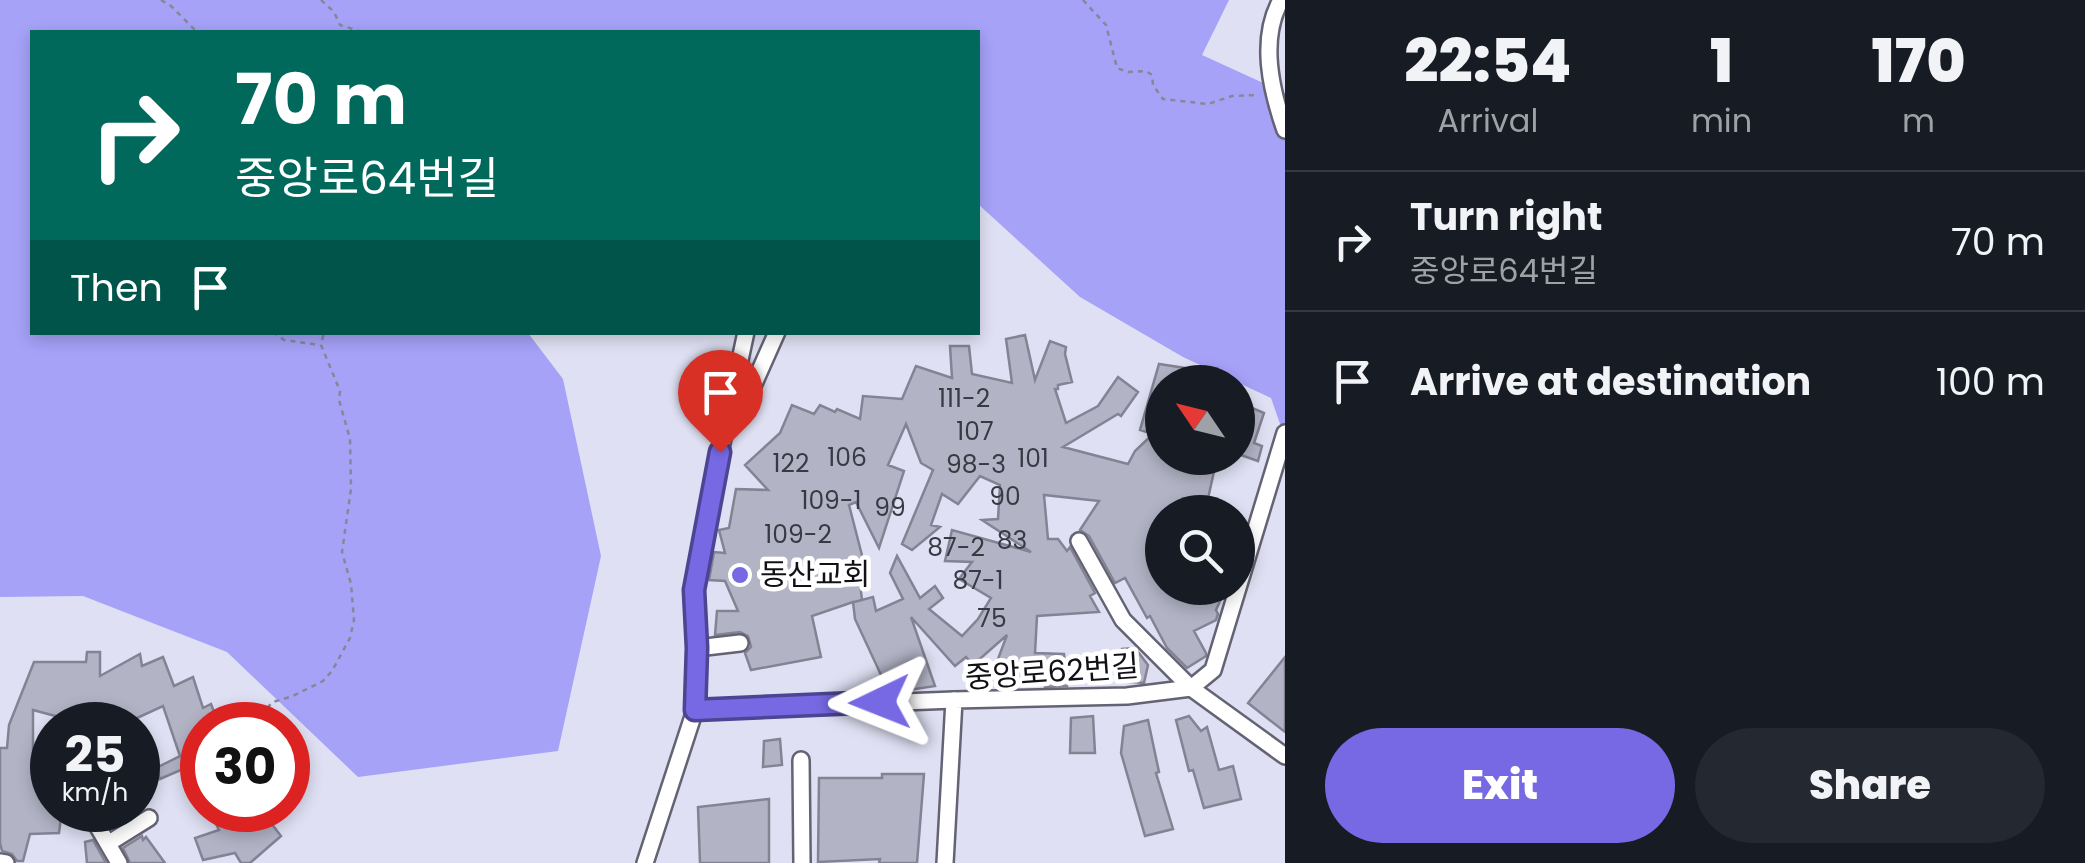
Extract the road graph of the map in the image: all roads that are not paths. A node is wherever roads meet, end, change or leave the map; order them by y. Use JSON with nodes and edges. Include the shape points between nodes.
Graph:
{"nodes":[{"id":1,"x":1281,"y":0,"type":"edge"},
{"id":2,"x":1285,"y":130,"type":"edge"},
{"id":3,"x":745,"y":335,"type":"edge"},
{"id":4,"x":776,"y":335,"type":"edge"},
{"id":5,"x":726,"y":423,"type":"junction"},
{"id":6,"x":1285,"y":434,"type":"edge"},
{"id":7,"x":1079,"y":541,"type":"dead end"},
{"id":8,"x":740,"y":643,"type":"dead end"},
{"id":9,"x":697,"y":648,"type":"junction"},
{"id":10,"x":1191,"y":688,"type":"junction"},
{"id":11,"x":954,"y":700,"type":"junction"},
{"id":12,"x":695,"y":710,"type":"junction"},
{"id":13,"x":1285,"y":756,"type":"edge"},
{"id":14,"x":801,"y":760,"type":"dead end"},
{"id":15,"x":102,"y":832,"type":"edge"},
{"id":16,"x":127,"y":832,"type":"edge"},
{"id":17,"x":109,"y":844,"type":"junction"},
{"id":18,"x":118,"y":863,"type":"edge"},
{"id":19,"x":645,"y":863,"type":"edge"},
{"id":20,"x":802,"y":863,"type":"edge"},
{"id":21,"x":945,"y":863,"type":"edge"}],
"edges":[{"from":1,"to":2,"type":"street","via":[[1268,60]]},
{"from":3,"to":5,"type":"street"},
{"from":4,"to":5,"type":"street","via":[[741,412]]},
{"from":5,"to":9,"type":"street","via":[[694,590]]},
{"from":6,"to":10,"type":"street","via":[[1214,670]]},
{"from":7,"to":10,"type":"street","via":[[1123,620]]},
{"from":8,"to":9,"type":"street"},
{"from":9,"to":12,"type":"street"},
{"from":10,"to":11,"type":"street","name":"중앙로62번길"},
{"from":10,"to":13,"type":"street"},
{"from":11,"to":12,"type":"street"},
{"from":11,"to":21,"type":"street","name":"중앙로62번길"},
{"from":12,"to":19,"type":"street"},
{"from":14,"to":20,"type":"street"},
{"from":15,"to":17,"type":"street"},
{"from":16,"to":17,"type":"street"},
{"from":17,"to":18,"type":"street"}]}
